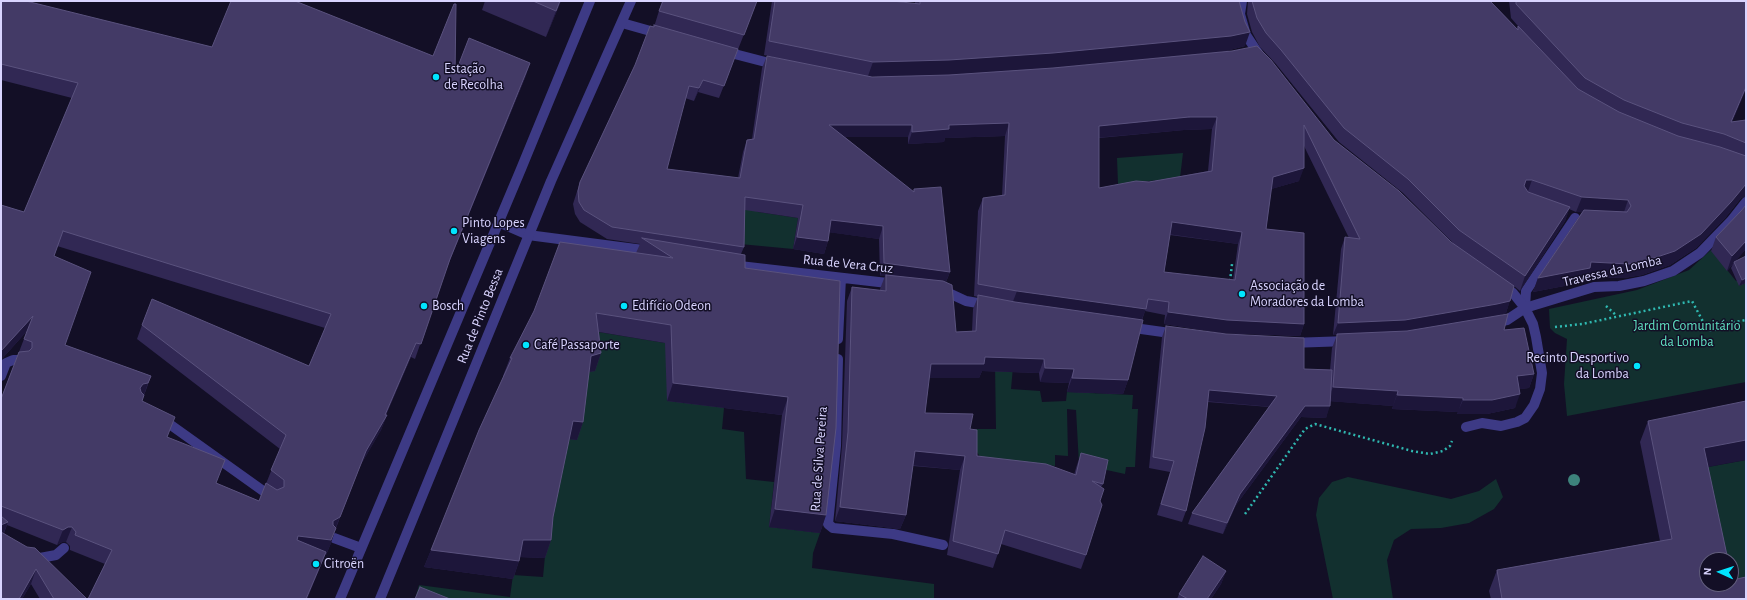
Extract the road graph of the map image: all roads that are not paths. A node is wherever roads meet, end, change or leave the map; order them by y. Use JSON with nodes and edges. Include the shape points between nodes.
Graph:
{"nodes":[{"id":1,"x":590,"y":1,"type":"edge"},
{"id":2,"x":631,"y":1,"type":"edge"},
{"id":3,"x":1242,"y":1,"type":"edge"},
{"id":4,"x":622,"y":23,"type":"junction"},
{"id":5,"x":675,"y":38,"type":"edge"},
{"id":6,"x":712,"y":48,"type":"edge"},
{"id":7,"x":1266,"y":62,"type":"edge"},
{"id":8,"x":787,"y":67,"type":"edge"},
{"id":9,"x":1746,"y":202,"type":"edge"},
{"id":10,"x":1575,"y":217,"type":"dead end"},
{"id":11,"x":498,"y":222,"type":"junction"},
{"id":12,"x":528,"y":235,"type":"junction"},
{"id":13,"x":659,"y":253,"type":"edge"},
{"id":14,"x":721,"y":263,"type":"edge"},
{"id":15,"x":841,"y":278,"type":"junction"},
{"id":16,"x":1494,"y":280,"type":"edge"},
{"id":17,"x":910,"y":285,"type":"edge"},
{"id":18,"x":932,"y":288,"type":"edge"},
{"id":19,"x":996,"y":307,"type":"edge"},
{"id":20,"x":1524,"y":308,"type":"junction"},
{"id":21,"x":1486,"y":325,"type":"edge"},
{"id":22,"x":1119,"y":326,"type":"edge"},
{"id":23,"x":1188,"y":335,"type":"edge"},
{"id":24,"x":1356,"y":341,"type":"edge"},
{"id":25,"x":1282,"y":342,"type":"edge"},
{"id":26,"x":21,"y":360,"type":"edge"},
{"id":27,"x":1,"y":376,"type":"edge"},
{"id":28,"x":153,"y":413,"type":"edge"},
{"id":29,"x":1466,"y":427,"type":"road end"},
{"id":30,"x":273,"y":498,"type":"edge"},
{"id":31,"x":334,"y":538,"type":"edge"},
{"id":32,"x":943,"y":545,"type":"dead end"},
{"id":33,"x":64,"y":548,"type":"dead end"},
{"id":34,"x":361,"y":548,"type":"junction"},
{"id":35,"x":19,"y":552,"type":"edge"},
{"id":36,"x":340,"y":599,"type":"edge"},
{"id":37,"x":380,"y":599,"type":"edge"}],
"edges":[{"from":1,"to":11,"type":"street","name":"Rua de Pinto Bessa"},
{"from":2,"to":4,"type":"street","name":"Rua de Pinto Bessa"},
{"from":3,"to":7,"type":"street","via":[[1240,14],[1252,52]]},
{"from":4,"to":5,"type":"street"},
{"from":4,"to":12,"type":"street","name":"Rua de Pinto Bessa"},
{"from":6,"to":8,"type":"street"},
{"from":9,"to":20,"type":"street","name":"Travessa da Lomba","via":[[1700,253],[1673,271],[1644,281],[1594,287]]},
{"from":10,"to":20,"type":"street","via":[[1526,291]]},
{"from":11,"to":12,"type":"street"},
{"from":11,"to":34,"type":"street","name":"Rua de Pinto Bessa"},
{"from":12,"to":13,"type":"street"},
{"from":12,"to":37,"type":"street","name":"Rua de Pinto Bessa"},
{"from":14,"to":15,"type":"street","name":"Rua de Vera Cruz"},
{"from":15,"to":17,"type":"street","name":"Rua de Vera Cruz"},
{"from":15,"to":32,"type":"street","name":"Rua de Silva Pereira","via":[[836,446],[828,524],[833,528],[893,534]]},
{"from":16,"to":20,"type":"street","via":[[1513,293]]},
{"from":18,"to":19,"type":"street","via":[[966,301]]},
{"from":20,"to":21,"type":"street","via":[[1507,320]]},
{"from":20,"to":29,"type":"street","via":[[1533,324],[1542,373],[1540,390],[1534,405],[1525,418],[1509,425],[1482,423]]},
{"from":22,"to":23,"type":"street"},
{"from":24,"to":25,"type":"street"},
{"from":26,"to":27,"type":"street","via":[[13,360],[6,364]]},
{"from":28,"to":30,"type":"street"},
{"from":31,"to":34,"type":"street"},
{"from":33,"to":35,"type":"street","via":[[56,555],[40,558],[25,556]]},
{"from":34,"to":36,"type":"street","name":"Rua de Pinto Bessa"}]}
